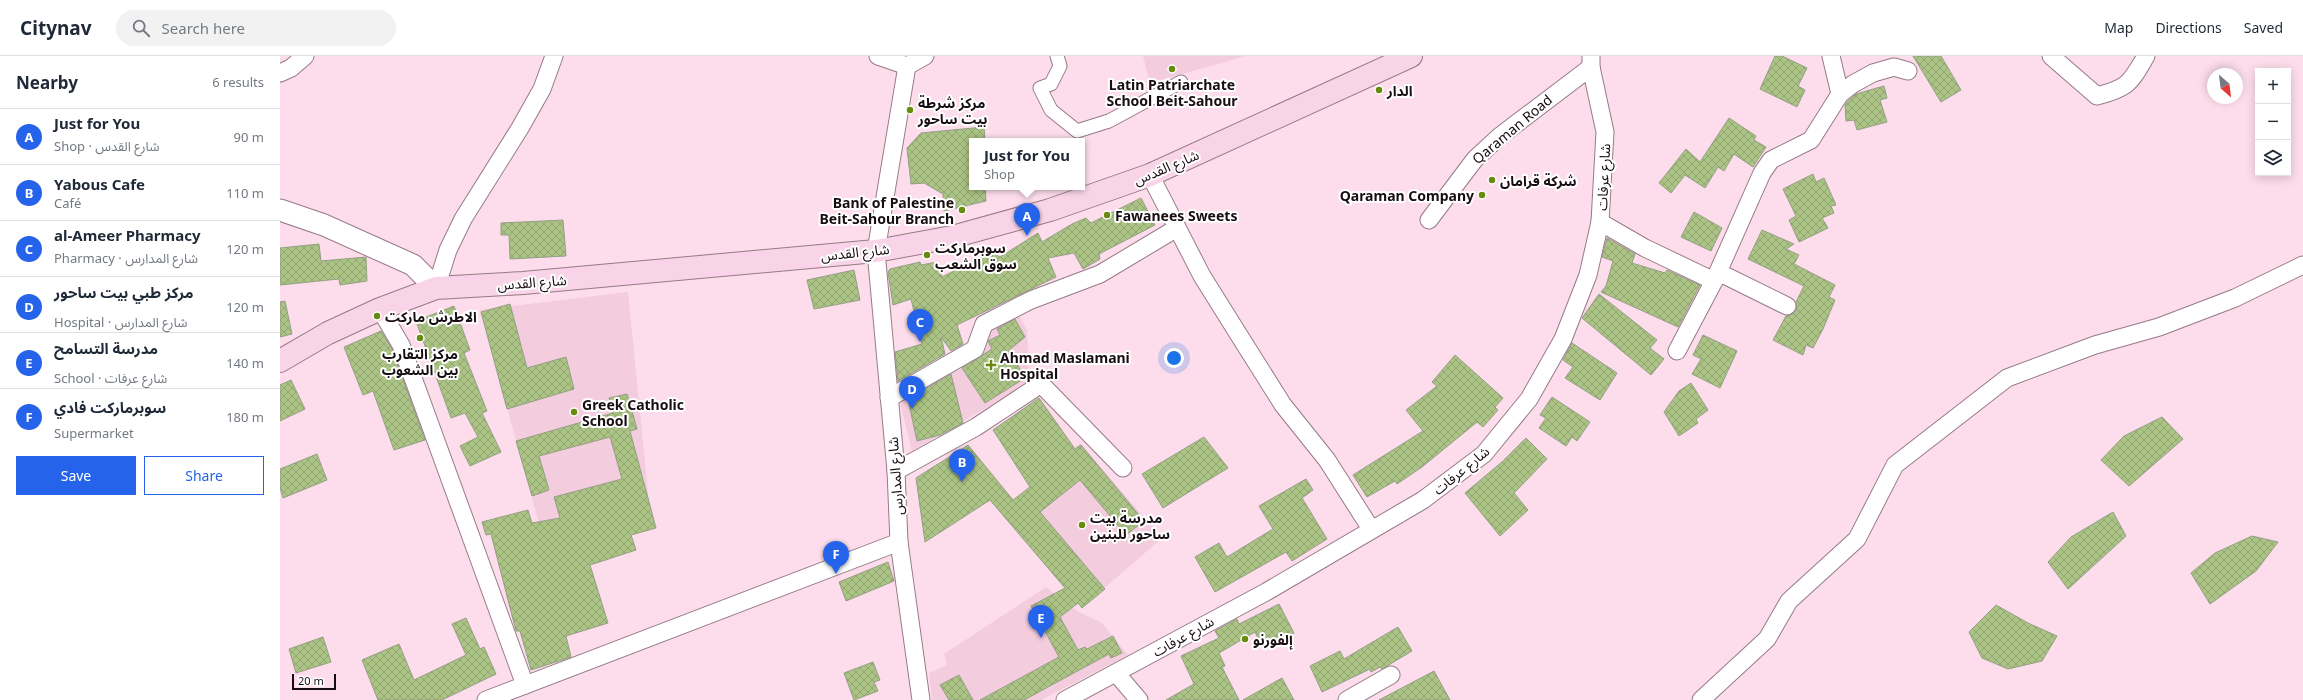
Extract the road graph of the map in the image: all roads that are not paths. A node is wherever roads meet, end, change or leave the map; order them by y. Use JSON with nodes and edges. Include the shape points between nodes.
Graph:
{"nodes":[{"id":1,"x":305,"y":56,"type":"edge"},
{"id":2,"x":554,"y":56,"type":"edge"},
{"id":3,"x":878,"y":56,"type":"edge"},
{"id":4,"x":925,"y":56,"type":"edge"},
{"id":5,"x":1057,"y":56,"type":"edge"},
{"id":6,"x":1411,"y":56,"type":"edge"},
{"id":7,"x":1831,"y":56,"type":"edge"},
{"id":8,"x":2051,"y":56,"type":"edge"},
{"id":9,"x":2146,"y":56,"type":"edge"},
{"id":10,"x":1591,"y":62,"type":"edge"},
{"id":11,"x":907,"y":66,"type":"junction"},
{"id":12,"x":1908,"y":71,"type":"dead end"},
{"id":13,"x":280,"y":73,"type":"edge"},
{"id":14,"x":1181,"y":82,"type":"dead end"},
{"id":15,"x":1840,"y":94,"type":"junction"},
{"id":16,"x":1150,"y":175,"type":"junction"},
{"id":17,"x":280,"y":210,"type":"edge"},
{"id":18,"x":1428,"y":220,"type":"dead end"},
{"id":19,"x":1600,"y":222,"type":"junction"},
{"id":20,"x":1177,"y":228,"type":"junction"},
{"id":21,"x":876,"y":251,"type":"junction"},
{"id":22,"x":2303,"y":265,"type":"edge"},
{"id":23,"x":1716,"y":276,"type":"junction"},
{"id":24,"x":436,"y":288,"type":"junction"},
{"id":25,"x":1787,"y":306,"type":"dead end"},
{"id":26,"x":380,"y":309,"type":"junction"},
{"id":27,"x":1677,"y":351,"type":"dead end"},
{"id":28,"x":280,"y":361,"type":"edge"},
{"id":29,"x":889,"y":398,"type":"junction"},
{"id":30,"x":1123,"y":468,"type":"dead end"},
{"id":31,"x":896,"y":471,"type":"junction"},
{"id":32,"x":1371,"y":529,"type":"junction"},
{"id":33,"x":899,"y":542,"type":"junction"},
{"id":34,"x":1116,"y":673,"type":"junction"},
{"id":35,"x":1392,"y":674,"type":"dead end"},
{"id":36,"x":525,"y":685,"type":"junction"},
{"id":37,"x":486,"y":700,"type":"edge"},
{"id":38,"x":921,"y":700,"type":"edge"},
{"id":39,"x":1065,"y":700,"type":"edge"},
{"id":40,"x":1139,"y":700,"type":"edge"},
{"id":41,"x":1347,"y":700,"type":"edge"},
{"id":42,"x":1701,"y":700,"type":"edge"}],
"edges":[{"from":1,"to":13,"type":"street","via":[[291,68]]},
{"from":2,"to":24,"type":"street","via":[[542,89],[463,219],[448,250]]},
{"from":3,"to":11,"type":"street"},
{"from":4,"to":11,"type":"street"},
{"from":5,"to":14,"type":"street","via":[[1060,66],[1051,84],[1040,88],[1052,110],[1077,131],[1109,121]]},
{"from":6,"to":16,"type":"main road","name":"شارع القدس"},
{"from":7,"to":15,"type":"street"},
{"from":8,"to":9,"type":"street","via":[[2097,96],[2117,91],[2134,79]]},
{"from":10,"to":18,"type":"street","name":"Qaraman Road","via":[[1475,159]]},
{"from":10,"to":19,"type":"street","name":"شارع عرفات","via":[[1605,132]]},
{"from":11,"to":21,"type":"street","name":"شارع المدارس"},
{"from":12,"to":15,"type":"street","via":[[1894,67],[1873,73]]},
{"from":15,"to":23,"type":"street","via":[[1811,140],[1772,160],[1762,173]]},
{"from":16,"to":20,"type":"street"},
{"from":16,"to":21,"type":"main road","name":"شارع القدس","via":[[1050,210],[952,237]]},
{"from":17,"to":24,"type":"street","via":[[324,225],[413,265]]},
{"from":19,"to":23,"type":"street","via":[[1645,248]]},
{"from":19,"to":32,"type":"street","name":"شارع عرفات","via":[[1588,274],[1563,339],[1529,399],[1484,454],[1423,500]]},
{"from":20,"to":29,"type":"street","via":[[1100,274],[1031,300],[984,324],[975,349]]},
{"from":20,"to":32,"type":"street","via":[[1202,276],[1283,405],[1327,460]]},
{"from":21,"to":24,"type":"main road","name":"شارع القدس","via":[[523,283]]},
{"from":21,"to":29,"type":"street","name":"شارع المدارس"},
{"from":22,"to":42,"type":"street","via":[[2235,298],[2166,324],[2095,345],[2007,378],[1894,465],[1857,539],[1789,601],[1767,639]]},
{"from":23,"to":25,"type":"street"},
{"from":23,"to":27,"type":"street"},
{"from":24,"to":26,"type":"main road","name":"شارع القدس"},
{"from":26,"to":28,"type":"main road","name":"شارع القدس","via":[[328,332]]},
{"from":26,"to":36,"type":"street","via":[[401,345]]},
{"from":29,"to":31,"type":"street","name":"شارع المدارس"},
{"from":30,"to":31,"type":"street","via":[[1040,384],[976,427]]},
{"from":31,"to":33,"type":"street","name":"شارع المدارس"},
{"from":32,"to":34,"type":"street","name":"شارع عرفات","via":[[1266,592]]},
{"from":33,"to":36,"type":"street"},
{"from":33,"to":38,"type":"street","name":"شارع المدارس"},
{"from":34,"to":39,"type":"street","name":"شارع عرفات"},
{"from":34,"to":40,"type":"street"},
{"from":35,"to":41,"type":"street"},
{"from":36,"to":37,"type":"street"}]}
